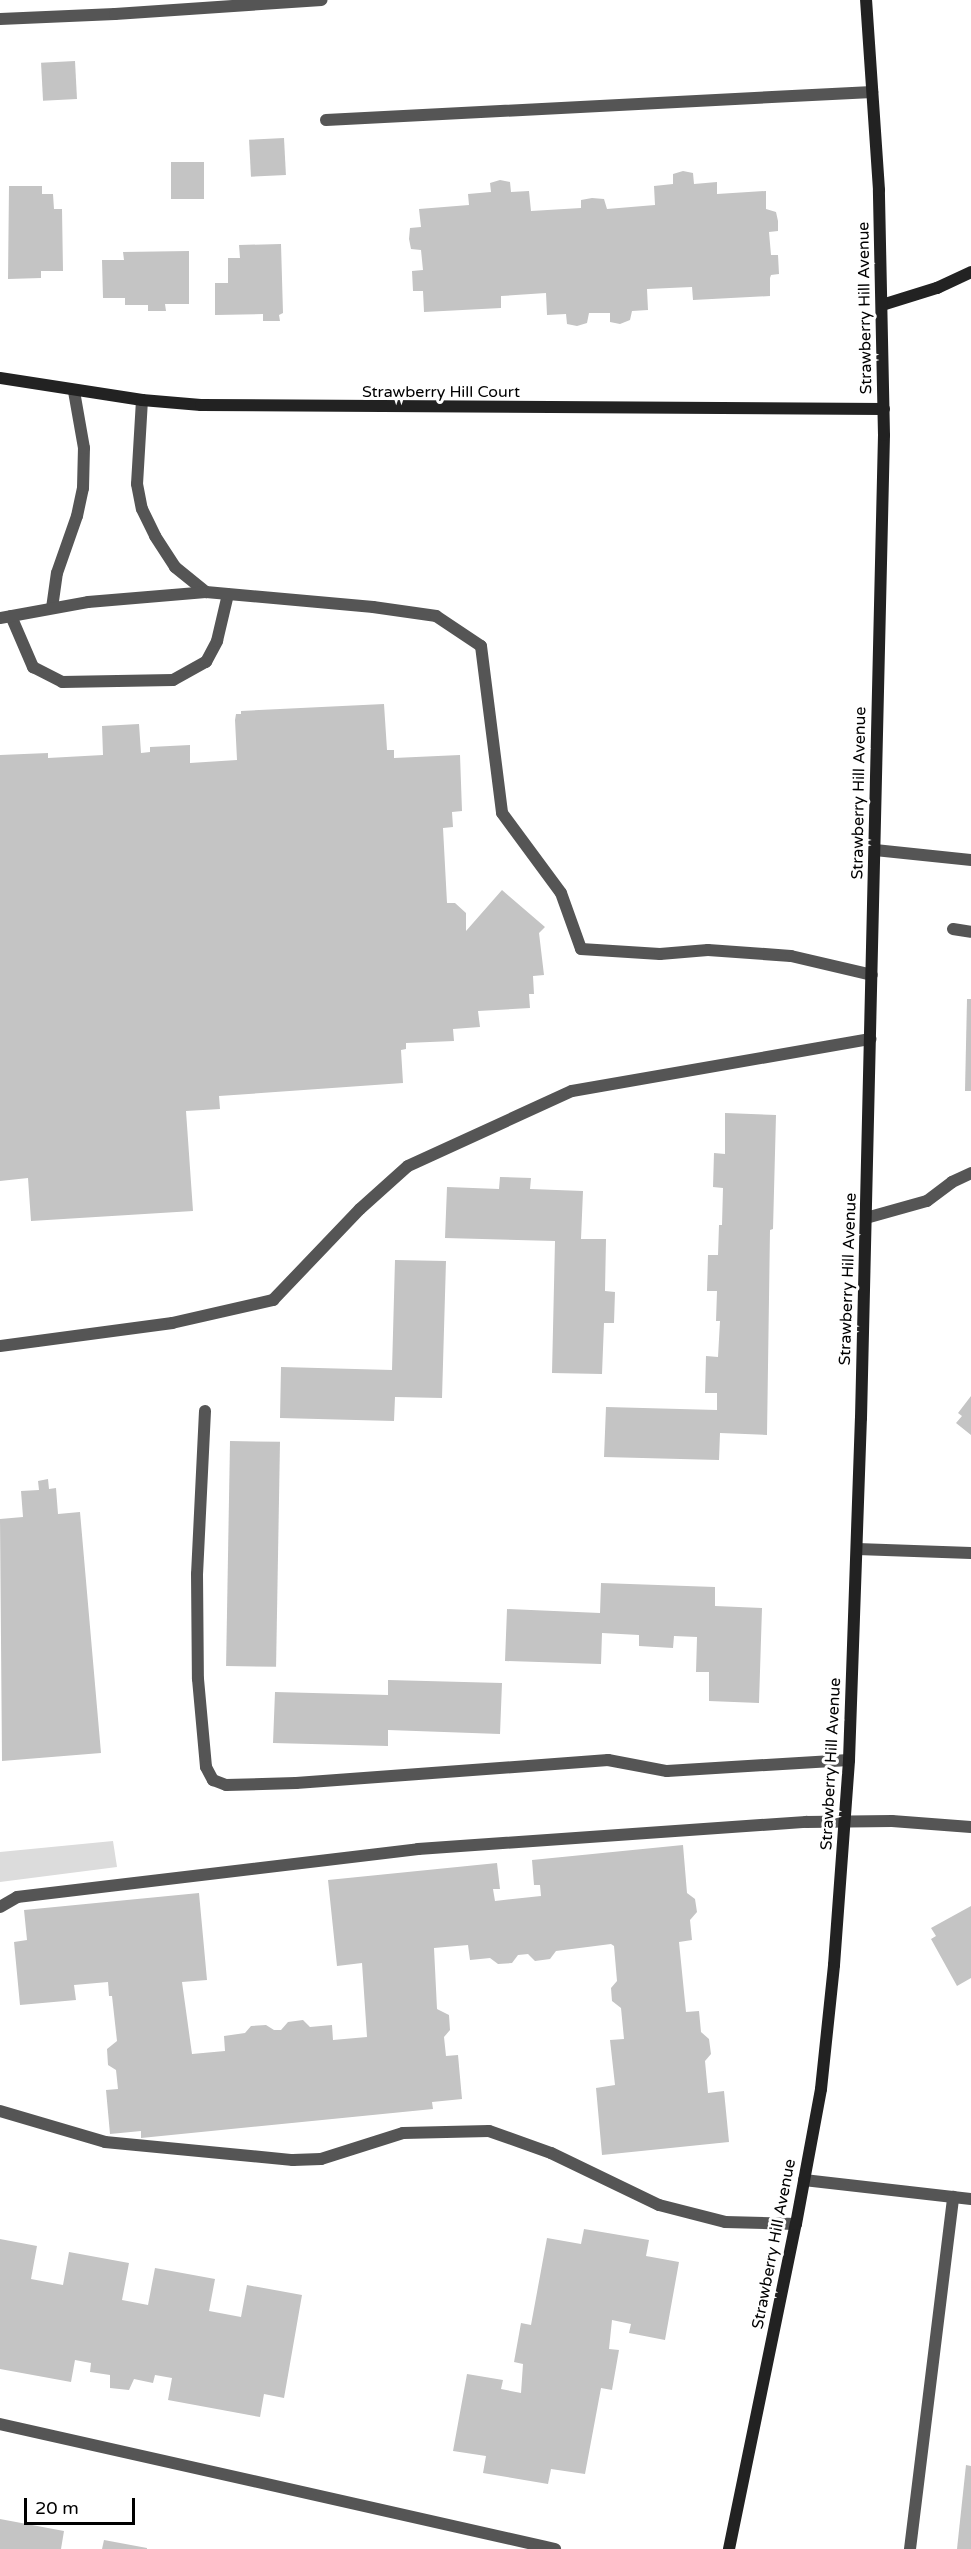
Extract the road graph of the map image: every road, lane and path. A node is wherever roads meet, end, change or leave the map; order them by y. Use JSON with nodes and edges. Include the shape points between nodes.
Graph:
{"nodes":[{"id":1,"x":322,"y":0,"type":"edge"},
{"id":2,"x":866,"y":0,"type":"edge"},
{"id":3,"x":281,"y":1,"type":"edge"},
{"id":4,"x":148,"y":6,"type":"edge"},
{"id":5,"x":0,"y":19,"type":"edge"},
{"id":6,"x":872,"y":92,"type":"junction"},
{"id":7,"x":326,"y":120,"type":"dead end"},
{"id":8,"x":971,"y":272,"type":"edge"},
{"id":9,"x":882,"y":305,"type":"junction"},
{"id":10,"x":0,"y":378,"type":"edge"},
{"id":11,"x":74,"y":391,"type":"junction"},
{"id":12,"x":142,"y":400,"type":"junction"},
{"id":13,"x":884,"y":409,"type":"junction"},
{"id":14,"x":206,"y":592,"type":"junction"},
{"id":15,"x":228,"y":594,"type":"junction"},
{"id":16,"x":52,"y":608,"type":"junction"},
{"id":17,"x":5,"y":617,"type":"edge"},
{"id":18,"x":875,"y":850,"type":"junction"},
{"id":19,"x":971,"y":860,"type":"edge"},
{"id":20,"x":953,"y":928,"type":"dead end"},
{"id":21,"x":971,"y":932,"type":"edge"},
{"id":22,"x":872,"y":975,"type":"junction"},
{"id":23,"x":870,"y":1039,"type":"junction"},
{"id":24,"x":971,"y":1173,"type":"edge"},
{"id":25,"x":866,"y":1218,"type":"junction"},
{"id":26,"x":0,"y":1346,"type":"edge"},
{"id":27,"x":205,"y":1411,"type":"dead end"},
{"id":28,"x":857,"y":1549,"type":"junction"},
{"id":29,"x":971,"y":1553,"type":"edge"},
{"id":30,"x":849,"y":1760,"type":"junction"},
{"id":31,"x":845,"y":1822,"type":"junction"},
{"id":32,"x":971,"y":1827,"type":"edge"},
{"id":33,"x":0,"y":1907,"type":"edge"},
{"id":34,"x":0,"y":2110,"type":"edge"},
{"id":35,"x":804,"y":2180,"type":"junction"},
{"id":36,"x":953,"y":2197,"type":"junction"},
{"id":37,"x":971,"y":2199,"type":"edge"},
{"id":38,"x":796,"y":2224,"type":"junction"},
{"id":39,"x":0,"y":2424,"type":"edge"},
{"id":40,"x":555,"y":2549,"type":"edge"},
{"id":41,"x":729,"y":2549,"type":"edge"},
{"id":42,"x":910,"y":2549,"type":"edge"}],
"edges":[{"from":1,"to":3,"type":"street"},
{"from":2,"to":6,"type":"main road","name":"Strawberry Hill Avenue"},
{"from":3,"to":4,"type":"street"},
{"from":4,"to":5,"type":"street"},
{"from":6,"to":7,"type":"street"},
{"from":6,"to":9,"type":"main road","name":"Strawberry Hill Avenue"},
{"from":8,"to":9,"type":"main road","via":[[937,288]]},
{"from":9,"to":13,"type":"main road","name":"Strawberry Hill Avenue"},
{"from":10,"to":11,"type":"main road","name":"Strawberry Hill Court"},
{"from":11,"to":12,"type":"main road","name":"Strawberry Hill Court"},
{"from":11,"to":16,"type":"street","via":[[84,448],[83,488],[57,573]]},
{"from":12,"to":13,"type":"main road","name":"Strawberry Hill Court","via":[[284,408]]},
{"from":12,"to":14,"type":"street","via":[[137,484],[142,509],[175,567]]},
{"from":13,"to":18,"type":"main road","name":"Strawberry Hill Avenue"},
{"from":14,"to":15,"type":"street"},
{"from":14,"to":16,"type":"street"},
{"from":15,"to":17,"type":"street","via":[[217,641],[206,662],[173,680],[62,682],[33,668]]},
{"from":15,"to":22,"type":"street","via":[[436,616],[482,646],[502,813],[561,893],[581,949],[771,954]]},
{"from":16,"to":17,"type":"street"},
{"from":18,"to":19,"type":"street"},
{"from":18,"to":22,"type":"main road","name":"Strawberry Hill Avenue"},
{"from":20,"to":21,"type":"street"},
{"from":22,"to":23,"type":"main road","name":"Strawberry Hill Avenue"},
{"from":23,"to":25,"type":"main road","name":"Strawberry Hill Avenue"},
{"from":23,"to":26,"type":"street","via":[[572,1091],[408,1166],[360,1209],[273,1300],[172,1323]]},
{"from":24,"to":25,"type":"street","via":[[927,1201]]},
{"from":25,"to":28,"type":"main road","name":"Strawberry Hill Avenue"},
{"from":27,"to":30,"type":"street","via":[[197,1574],[198,1678],[206,1767],[213,1780],[226,1785],[296,1783],[608,1760],[667,1771]]},
{"from":28,"to":29,"type":"street"},
{"from":28,"to":30,"type":"main road","name":"Strawberry Hill Avenue"},
{"from":30,"to":31,"type":"main road","name":"Strawberry Hill Avenue"},
{"from":31,"to":32,"type":"street"},
{"from":31,"to":33,"type":"street","via":[[418,1849],[16,1897]]},
{"from":31,"to":35,"type":"main road","name":"Strawberry Hill Avenue","via":[[821,2089]]},
{"from":34,"to":38,"type":"street","via":[[105,2142],[293,2160],[321,2159],[403,2133],[489,2131],[551,2153],[659,2205],[725,2222]]},
{"from":35,"to":36,"type":"street"},
{"from":35,"to":38,"type":"main road","name":"Strawberry Hill Avenue"},
{"from":36,"to":37,"type":"street"},
{"from":36,"to":42,"type":"street"},
{"from":38,"to":41,"type":"main road","name":"Strawberry Hill Avenue"},
{"from":39,"to":40,"type":"street"}]}
